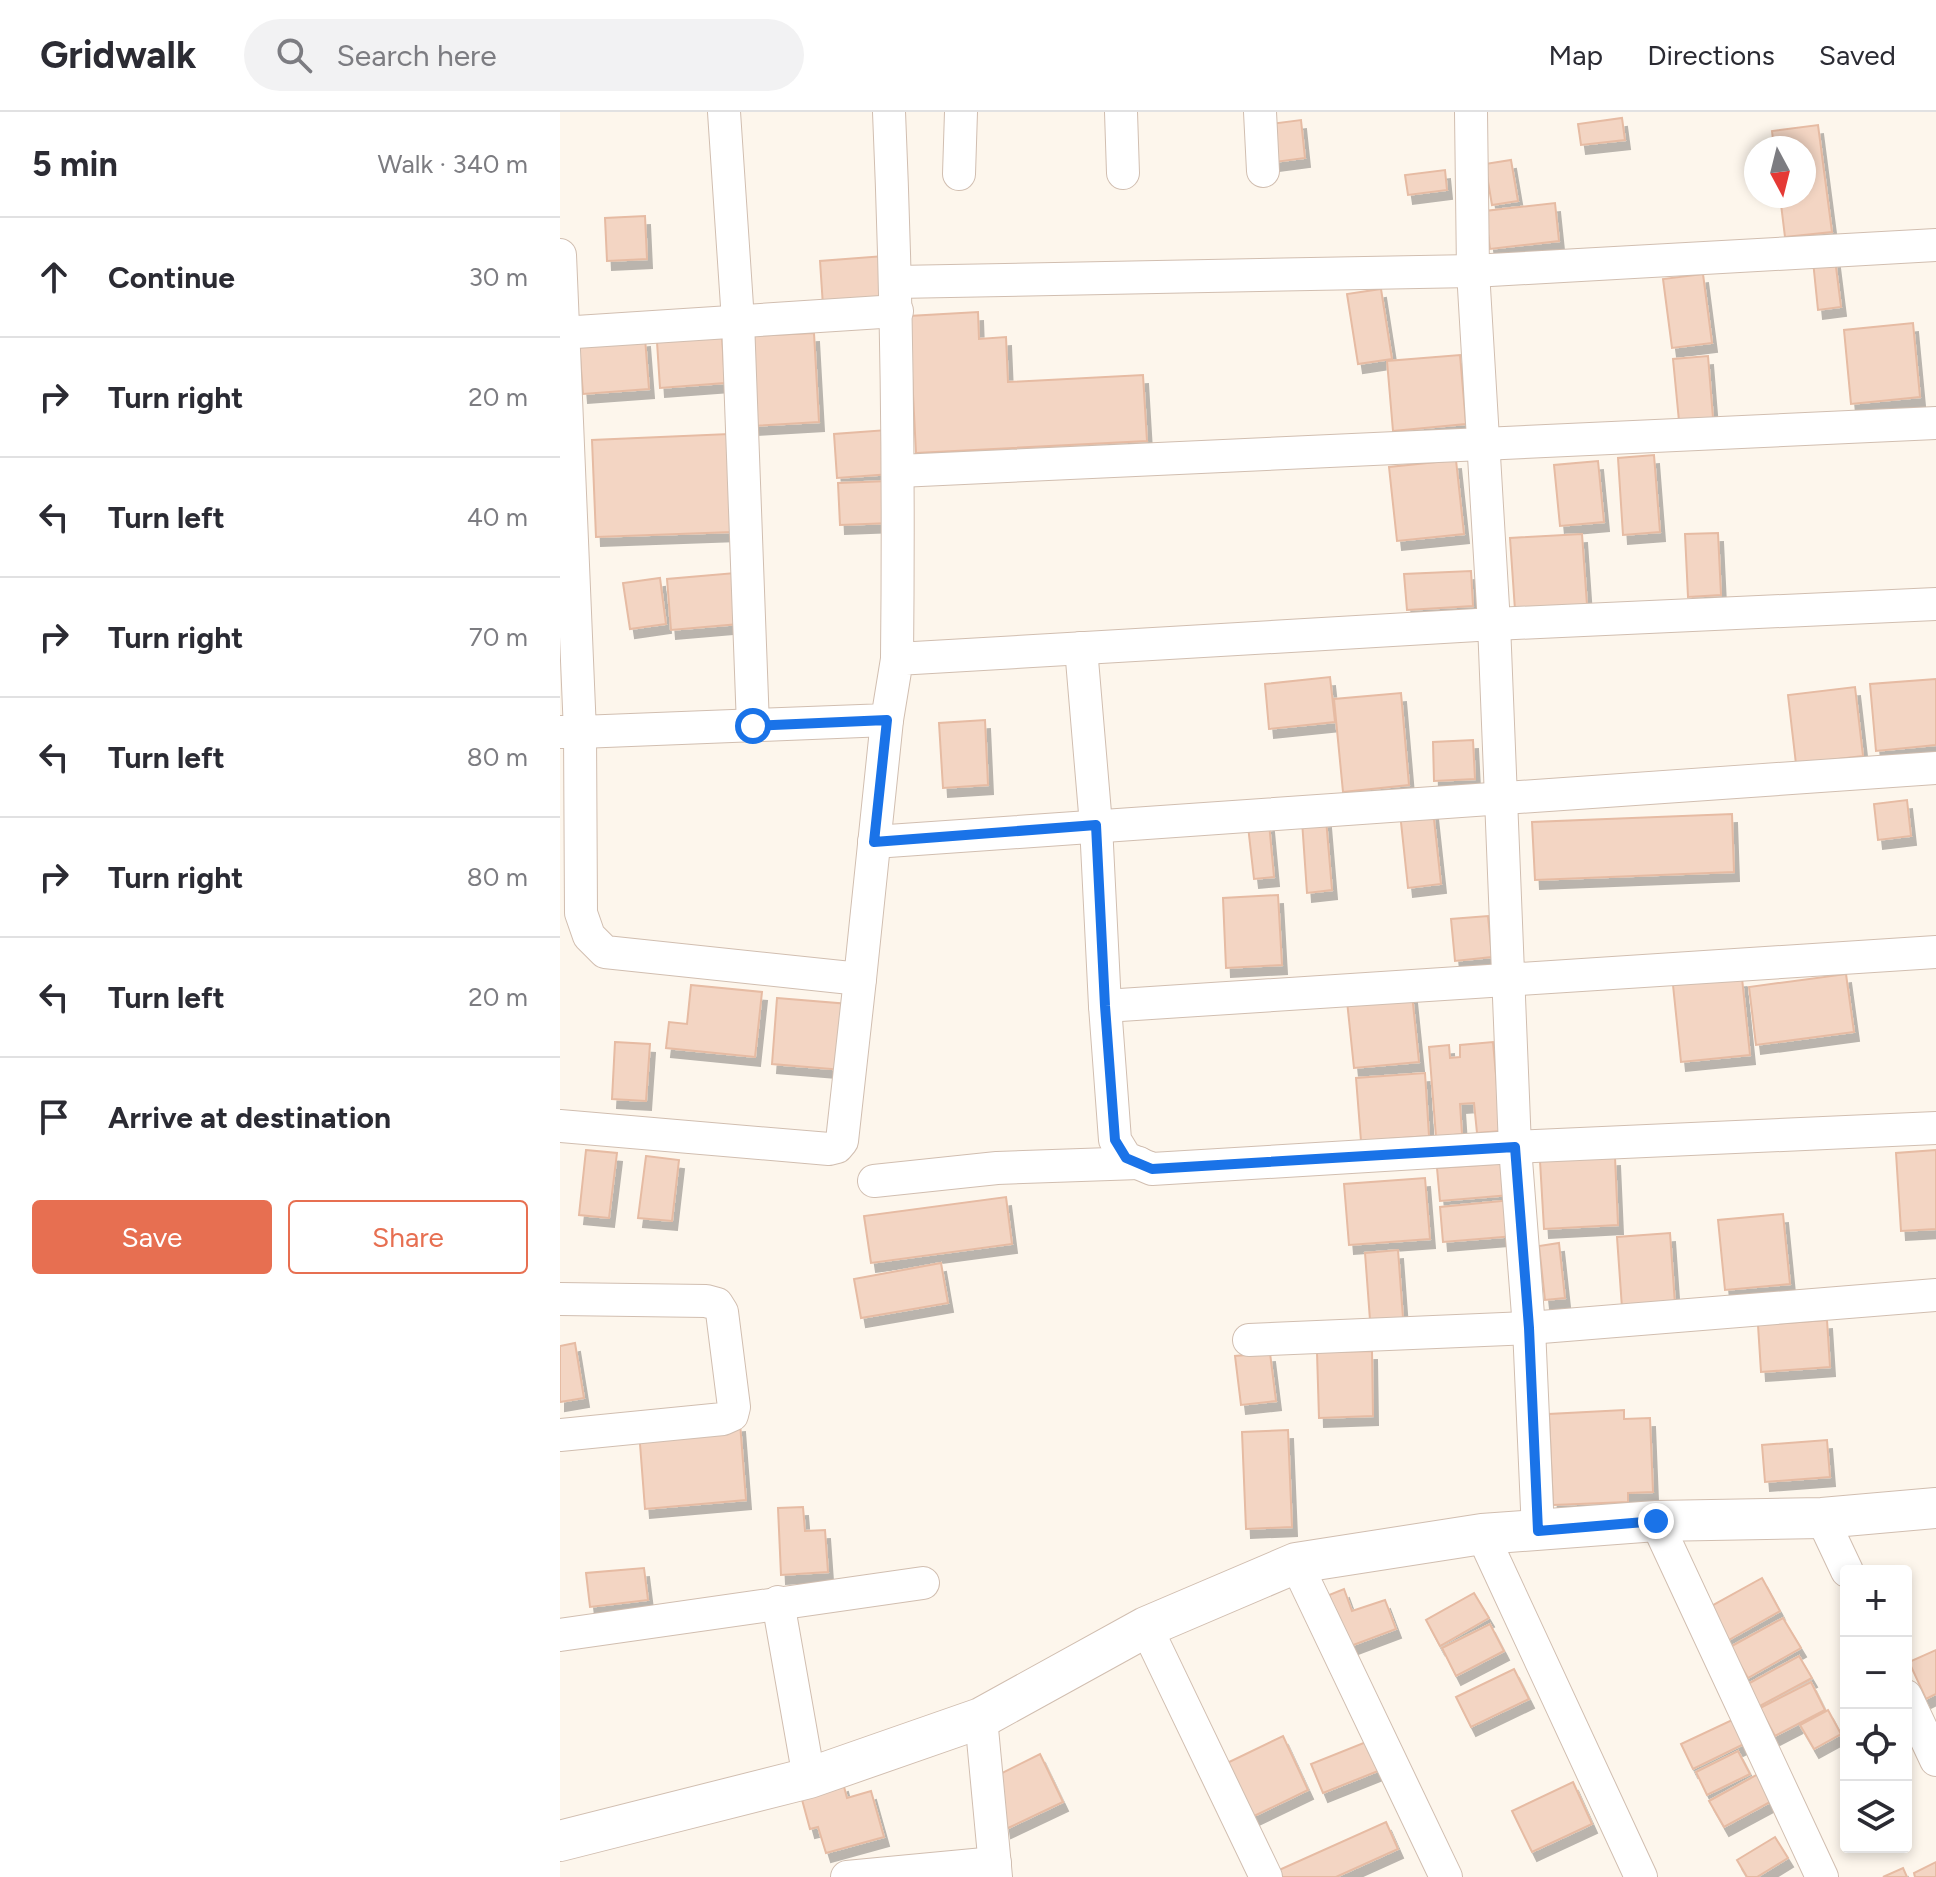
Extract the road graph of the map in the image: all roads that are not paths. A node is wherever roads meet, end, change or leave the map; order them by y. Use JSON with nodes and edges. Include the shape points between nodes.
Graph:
{"nodes":[{"id":1,"x":724,"y":112,"type":"edge"},
{"id":2,"x":889,"y":112,"type":"edge"},
{"id":3,"x":961,"y":112,"type":"edge"},
{"id":4,"x":1121,"y":112,"type":"edge"},
{"id":5,"x":1260,"y":112,"type":"edge"},
{"id":6,"x":1471,"y":112,"type":"edge"},
{"id":7,"x":1263,"y":171,"type":"dead end"},
{"id":8,"x":1123,"y":173,"type":"dead end"},
{"id":9,"x":959,"y":174,"type":"dead end"},
{"id":10,"x":1936,"y":245,"type":"edge"},
{"id":11,"x":560,"y":255,"type":"edge"},
{"id":12,"x":1473,"y":271,"type":"junction"},
{"id":13,"x":896,"y":297,"type":"junction"},
{"id":14,"x":738,"y":321,"type":"junction"},
{"id":15,"x":562,"y":333,"type":"edge"},
{"id":16,"x":1936,"y":423,"type":"edge"},
{"id":17,"x":1483,"y":443,"type":"junction"},
{"id":18,"x":899,"y":471,"type":"junction"},
{"id":19,"x":1936,"y":604,"type":"edge"},
{"id":20,"x":1494,"y":624,"type":"junction"},
{"id":21,"x":1081,"y":648,"type":"junction"},
{"id":22,"x":897,"y":659,"type":"junction"},
{"id":23,"x":887,"y":720,"type":"junction"},
{"id":24,"x":753,"y":726,"type":"junction"},
{"id":25,"x":570,"y":732,"type":"edge"},
{"id":26,"x":1936,"y":768,"type":"edge"},
{"id":27,"x":1501,"y":799,"type":"junction"},
{"id":28,"x":1096,"y":825,"type":"junction"},
{"id":29,"x":874,"y":842,"type":"junction"},
{"id":30,"x":571,"y":915,"type":"edge"},
{"id":31,"x":1936,"y":952,"type":"edge"},
{"id":32,"x":860,"y":979,"type":"junction"},
{"id":33,"x":1509,"y":980,"type":"junction"},
{"id":34,"x":1105,"y":1006,"type":"junction"},
{"id":35,"x":560,"y":1126,"type":"edge"},
{"id":36,"x":1936,"y":1128,"type":"edge"},
{"id":37,"x":1515,"y":1147,"type":"junction"},
{"id":38,"x":1139,"y":1163,"type":"junction"},
{"id":39,"x":874,"y":1181,"type":"dead end"},
{"id":40,"x":1936,"y":1295,"type":"edge"},
{"id":41,"x":560,"y":1299,"type":"edge"},
{"id":42,"x":1529,"y":1328,"type":"junction"},
{"id":43,"x":1249,"y":1340,"type":"dead end"},
{"id":44,"x":560,"y":1435,"type":"edge"},
{"id":45,"x":1936,"y":1508,"type":"edge"},
{"id":46,"x":1822,"y":1518,"type":"junction"},
{"id":47,"x":1656,"y":1521,"type":"junction"},
{"id":48,"x":1538,"y":1531,"type":"junction"},
{"id":49,"x":1482,"y":1534,"type":"junction"},
{"id":50,"x":1296,"y":1563,"type":"junction"},
{"id":51,"x":1844,"y":1565,"type":"edge"},
{"id":52,"x":923,"y":1583,"type":"dead end"},
{"id":53,"x":778,"y":1602,"type":"junction"},
{"id":54,"x":1146,"y":1627,"type":"junction"},
{"id":55,"x":560,"y":1635,"type":"edge"},
{"id":56,"x":1912,"y":1709,"type":"edge"},
{"id":57,"x":981,"y":1718,"type":"junction"},
{"id":58,"x":1936,"y":1760,"type":"edge"},
{"id":59,"x":809,"y":1778,"type":"junction"},
{"id":60,"x":560,"y":1841,"type":"edge"},
{"id":61,"x":996,"y":1870,"type":"edge"},
{"id":62,"x":847,"y":1877,"type":"edge"},
{"id":63,"x":1266,"y":1877,"type":"edge"},
{"id":64,"x":1446,"y":1877,"type":"edge"},
{"id":65,"x":1641,"y":1877,"type":"edge"},
{"id":66,"x":1822,"y":1877,"type":"edge"}],
"edges":[{"from":1,"to":14,"type":"street"},
{"from":2,"to":13,"type":"street"},
{"from":3,"to":9,"type":"street"},
{"from":4,"to":8,"type":"street"},
{"from":5,"to":7,"type":"street"},
{"from":6,"to":12,"type":"street"},
{"from":10,"to":12,"type":"street"},
{"from":11,"to":15,"type":"street"},
{"from":12,"to":13,"type":"street"},
{"from":12,"to":17,"type":"street"},
{"from":13,"to":14,"type":"street"},
{"from":13,"to":18,"type":"street"},
{"from":14,"to":15,"type":"street"},
{"from":14,"to":24,"type":"street"},
{"from":15,"to":25,"type":"street"},
{"from":16,"to":17,"type":"street"},
{"from":17,"to":18,"type":"street"},
{"from":17,"to":20,"type":"street"},
{"from":18,"to":22,"type":"street"},
{"from":19,"to":20,"type":"street"},
{"from":20,"to":21,"type":"street"},
{"from":20,"to":27,"type":"street"},
{"from":21,"to":22,"type":"street"},
{"from":21,"to":28,"type":"street"},
{"from":22,"to":23,"type":"street"},
{"from":23,"to":24,"type":"street"},
{"from":23,"to":29,"type":"street"},
{"from":24,"to":25,"type":"street"},
{"from":25,"to":30,"type":"street"},
{"from":26,"to":27,"type":"street"},
{"from":27,"to":28,"type":"street"},
{"from":27,"to":33,"type":"street"},
{"from":28,"to":29,"type":"street"},
{"from":28,"to":34,"type":"street"},
{"from":29,"to":32,"type":"street"},
{"from":30,"to":32,"type":"street","via":[[605,952]]},
{"from":31,"to":33,"type":"street"},
{"from":32,"to":35,"type":"street","via":[[842,1141],[837,1147]]},
{"from":33,"to":34,"type":"street"},
{"from":33,"to":37,"type":"street"},
{"from":34,"to":38,"type":"street","via":[[1115,1140],[1126,1158]]},
{"from":36,"to":37,"type":"street"},
{"from":37,"to":38,"type":"street","via":[[1152,1169]]},
{"from":37,"to":42,"type":"street"},
{"from":38,"to":39,"type":"street","via":[[997,1168]]},
{"from":40,"to":42,"type":"street"},
{"from":41,"to":44,"type":"street","via":[[717,1304],[734,1407],[723,1419]]},
{"from":42,"to":43,"type":"street"},
{"from":42,"to":48,"type":"street"},
{"from":45,"to":46,"type":"street"},
{"from":46,"to":47,"type":"street"},
{"from":46,"to":51,"type":"street"},
{"from":47,"to":48,"type":"street"},
{"from":47,"to":66,"type":"street"},
{"from":48,"to":49,"type":"street"},
{"from":49,"to":50,"type":"street"},
{"from":49,"to":65,"type":"street"},
{"from":50,"to":54,"type":"street"},
{"from":50,"to":64,"type":"street"},
{"from":52,"to":53,"type":"street"},
{"from":53,"to":55,"type":"street"},
{"from":53,"to":59,"type":"street"},
{"from":54,"to":57,"type":"street"},
{"from":54,"to":63,"type":"street"},
{"from":56,"to":58,"type":"street"},
{"from":57,"to":59,"type":"street"},
{"from":57,"to":61,"type":"street"},
{"from":59,"to":60,"type":"street"},
{"from":61,"to":62,"type":"street"}]}
